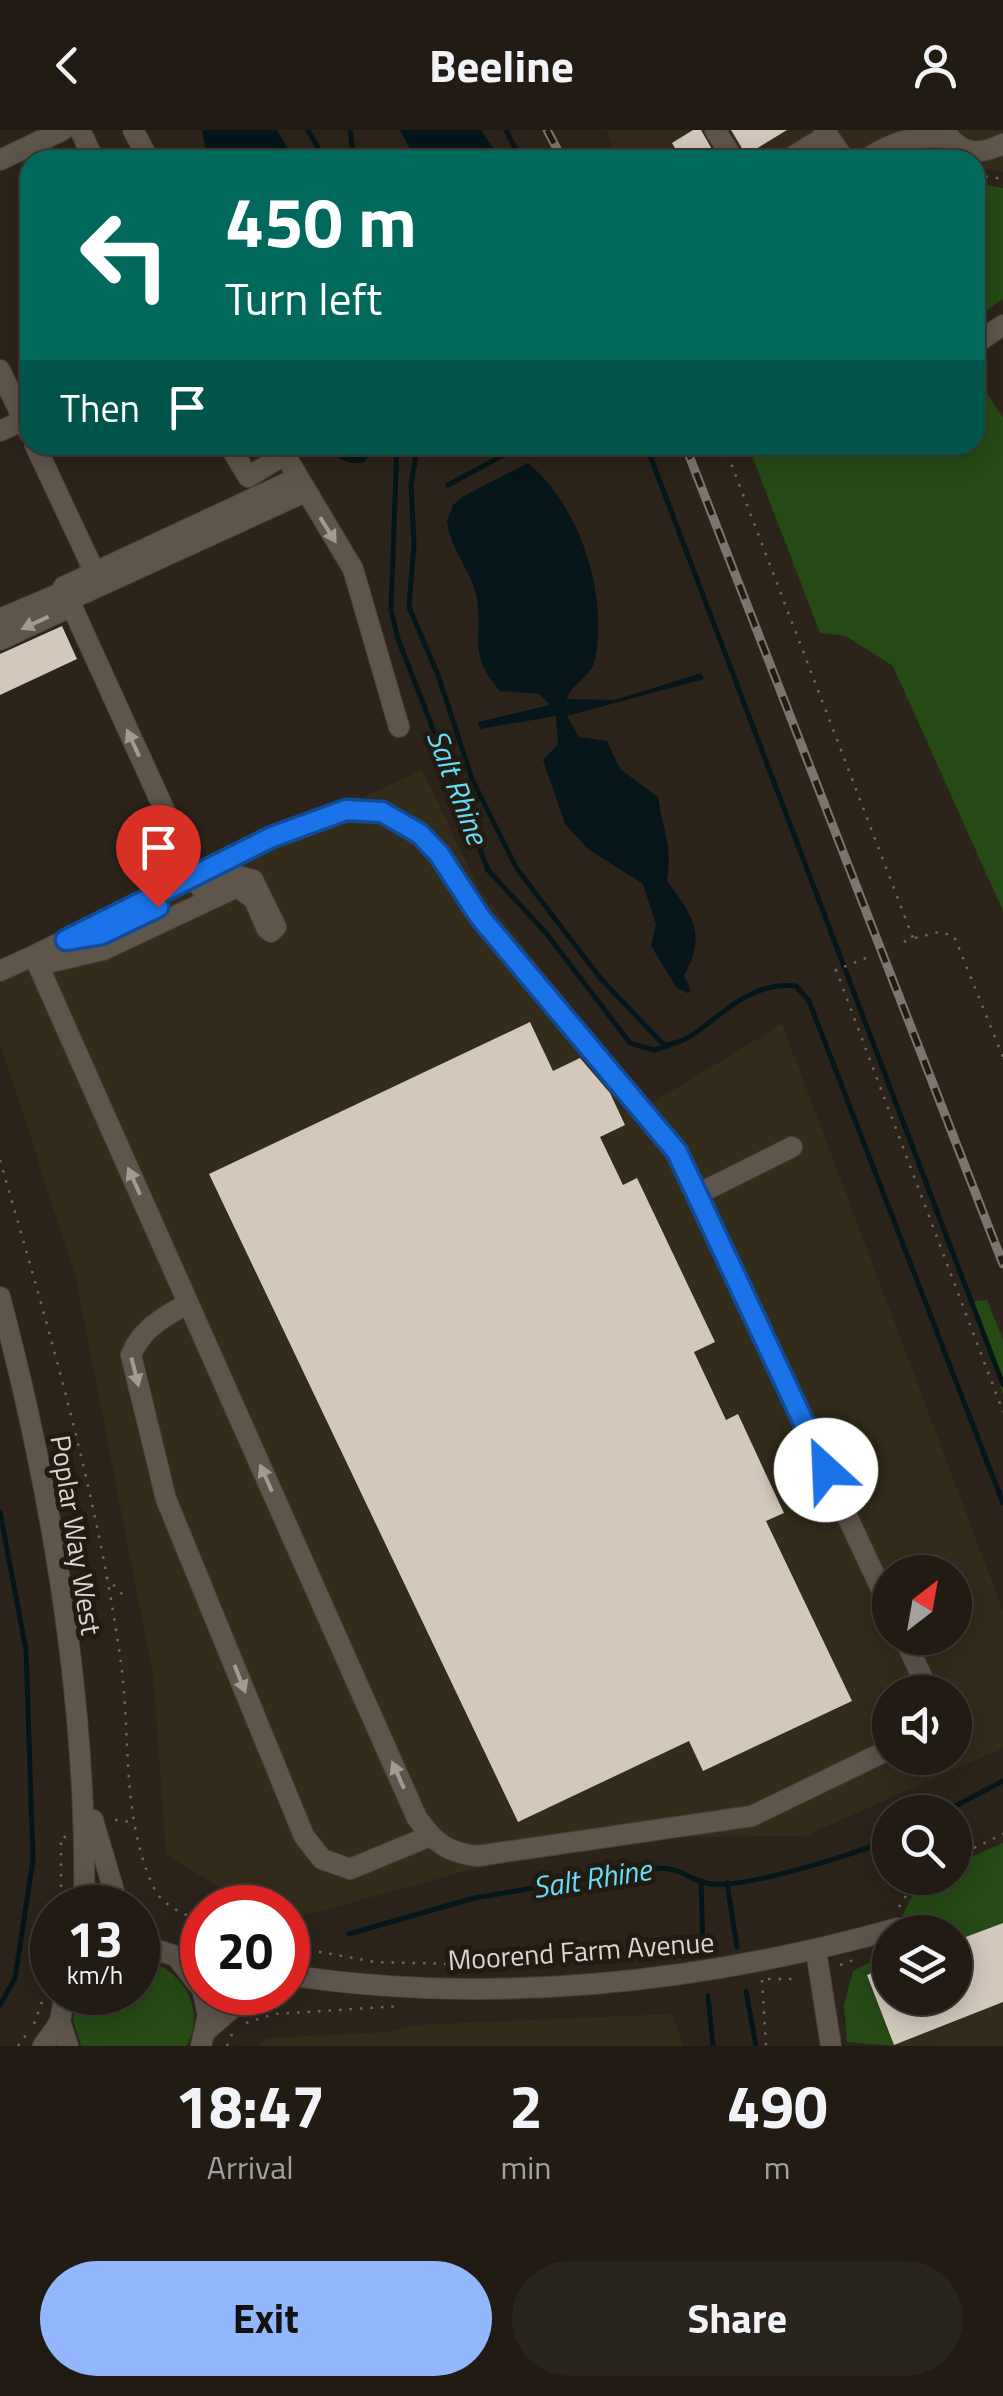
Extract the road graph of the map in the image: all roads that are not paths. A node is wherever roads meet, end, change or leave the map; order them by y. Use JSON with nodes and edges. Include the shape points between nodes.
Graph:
{"nodes":[{"id":1,"x":63,"y":130,"type":"edge"},
{"id":2,"x":826,"y":132,"type":"edge"},
{"id":3,"x":947,"y":134,"type":"edge"},
{"id":4,"x":21,"y":150,"type":"edge"},
{"id":5,"x":801,"y":150,"type":"edge"},
{"id":6,"x":880,"y":150,"type":"edge"},
{"id":7,"x":0,"y":370,"type":"edge"},
{"id":8,"x":20,"y":412,"type":"edge"},
{"id":9,"x":40,"y":455,"type":"edge"},
{"id":10,"x":235,"y":455,"type":"edge"},
{"id":11,"x":277,"y":455,"type":"edge"},
{"id":12,"x":285,"y":455,"type":"edge"},
{"id":13,"x":301,"y":485,"type":"junction"},
{"id":14,"x":94,"y":571,"type":"junction"},
{"id":15,"x":67,"y":600,"type":"junction"},
{"id":16,"x":0,"y":619,"type":"edge"},
{"id":17,"x":0,"y":640,"type":"edge"},
{"id":18,"x":399,"y":727,"type":"dead end"},
{"id":19,"x":174,"y":831,"type":"dead end"},
{"id":20,"x":66,"y":940,"type":"junction"},
{"id":21,"x":35,"y":961,"type":"junction"},
{"id":22,"x":0,"y":971,"type":"edge"},
{"id":23,"x":792,"y":1147,"type":"dead end"},
{"id":24,"x":698,"y":1194,"type":"junction"},
{"id":25,"x":0,"y":1297,"type":"edge"},
{"id":26,"x":188,"y":1303,"type":"junction"},
{"id":27,"x":872,"y":1569,"type":"edge"},
{"id":28,"x":872,"y":1758,"type":"edge"},
{"id":29,"x":84,"y":1784,"type":"junction"},
{"id":30,"x":430,"y":1836,"type":"junction"},
{"id":31,"x":84,"y":1885,"type":"edge"},
{"id":32,"x":113,"y":1885,"type":"edge"},
{"id":33,"x":872,"y":1935,"type":"edge"},
{"id":34,"x":160,"y":1948,"type":"edge"},
{"id":35,"x":816,"y":1951,"type":"junction"},
{"id":36,"x":176,"y":1956,"type":"junction"},
{"id":37,"x":180,"y":1957,"type":"edge"},
{"id":38,"x":180,"y":1961,"type":"edge"},
{"id":39,"x":310,"y":1979,"type":"edge"},
{"id":40,"x":348,"y":1984,"type":"junction"},
{"id":41,"x":310,"y":1988,"type":"edge"},
{"id":42,"x":59,"y":2015,"type":"edge"},
{"id":43,"x":226,"y":2015,"type":"edge"},
{"id":44,"x":60,"y":2022,"type":"junction"},
{"id":45,"x":204,"y":2038,"type":"edge"},
{"id":46,"x":42,"y":2046,"type":"edge"},
{"id":47,"x":68,"y":2046,"type":"edge"},
{"id":48,"x":830,"y":2046,"type":"edge"}],
"edges":[{"from":1,"to":4,"type":"street"},
{"from":2,"to":5,"type":"street"},
{"from":3,"to":6,"type":"street","via":[[895,141]]},
{"from":7,"to":8,"type":"street"},
{"from":9,"to":14,"type":"street"},
{"from":10,"to":11,"type":"street","via":[[248,477]]},
{"from":12,"to":13,"type":"street"},
{"from":13,"to":14,"type":"street"},
{"from":13,"to":15,"type":"street"},
{"from":13,"to":18,"type":"street","one_way":true,"via":[[353,569]]},
{"from":14,"to":15,"type":"street","via":[[62,587]]},
{"from":15,"to":16,"type":"street"},
{"from":15,"to":17,"type":"street","one_way":true},
{"from":19,"to":15,"type":"street","one_way":true},
{"from":20,"to":21,"type":"street"},
{"from":20,"to":21,"type":"street","via":[[102,934],[231,874],[252,880],[276,927],[267,929],[254,899],[237,887],[103,950]]},
{"from":20,"to":24,"type":"street","via":[[272,837],[346,810],[382,812],[439,854],[480,917],[677,1152]]},
{"from":21,"to":22,"type":"street"},
{"from":26,"to":21,"type":"street","one_way":true},
{"from":23,"to":24,"type":"street"},
{"from":24,"to":27,"type":"street"},
{"from":25,"to":29,"type":"street","name":"Poplar Way West","via":[[55,1556]]},
{"from":30,"to":26,"type":"street","one_way":true},
{"from":26,"to":30,"type":"street","one_way":true,"via":[[152,1325],[131,1355],[166,1498],[304,1836],[322,1858],[350,1869]]},
{"from":28,"to":30,"type":"street","via":[[752,1816],[477,1856],[452,1852]]},
{"from":29,"to":31,"type":"street","name":"Poplar Way West"},
{"from":29,"to":32,"type":"street","name":"Poplar Way West"},
{"from":33,"to":35,"type":"street","name":"Moorend Farm Avenue"},
{"from":34,"to":36,"type":"street"},
{"from":35,"to":40,"type":"street","name":"Moorend Farm Avenue","via":[[709,1970],[476,1990]]},
{"from":35,"to":48,"type":"street"},
{"from":36,"to":37,"type":"street"},
{"from":36,"to":38,"type":"street"},
{"from":39,"to":40,"type":"street","name":"Moorend Farm Avenue"},
{"from":40,"to":41,"type":"street","name":"Moorend Farm Avenue"},
{"from":42,"to":44,"type":"street"},
{"from":43,"to":45,"type":"street"},
{"from":44,"to":46,"type":"street"},
{"from":44,"to":47,"type":"street"}]}
